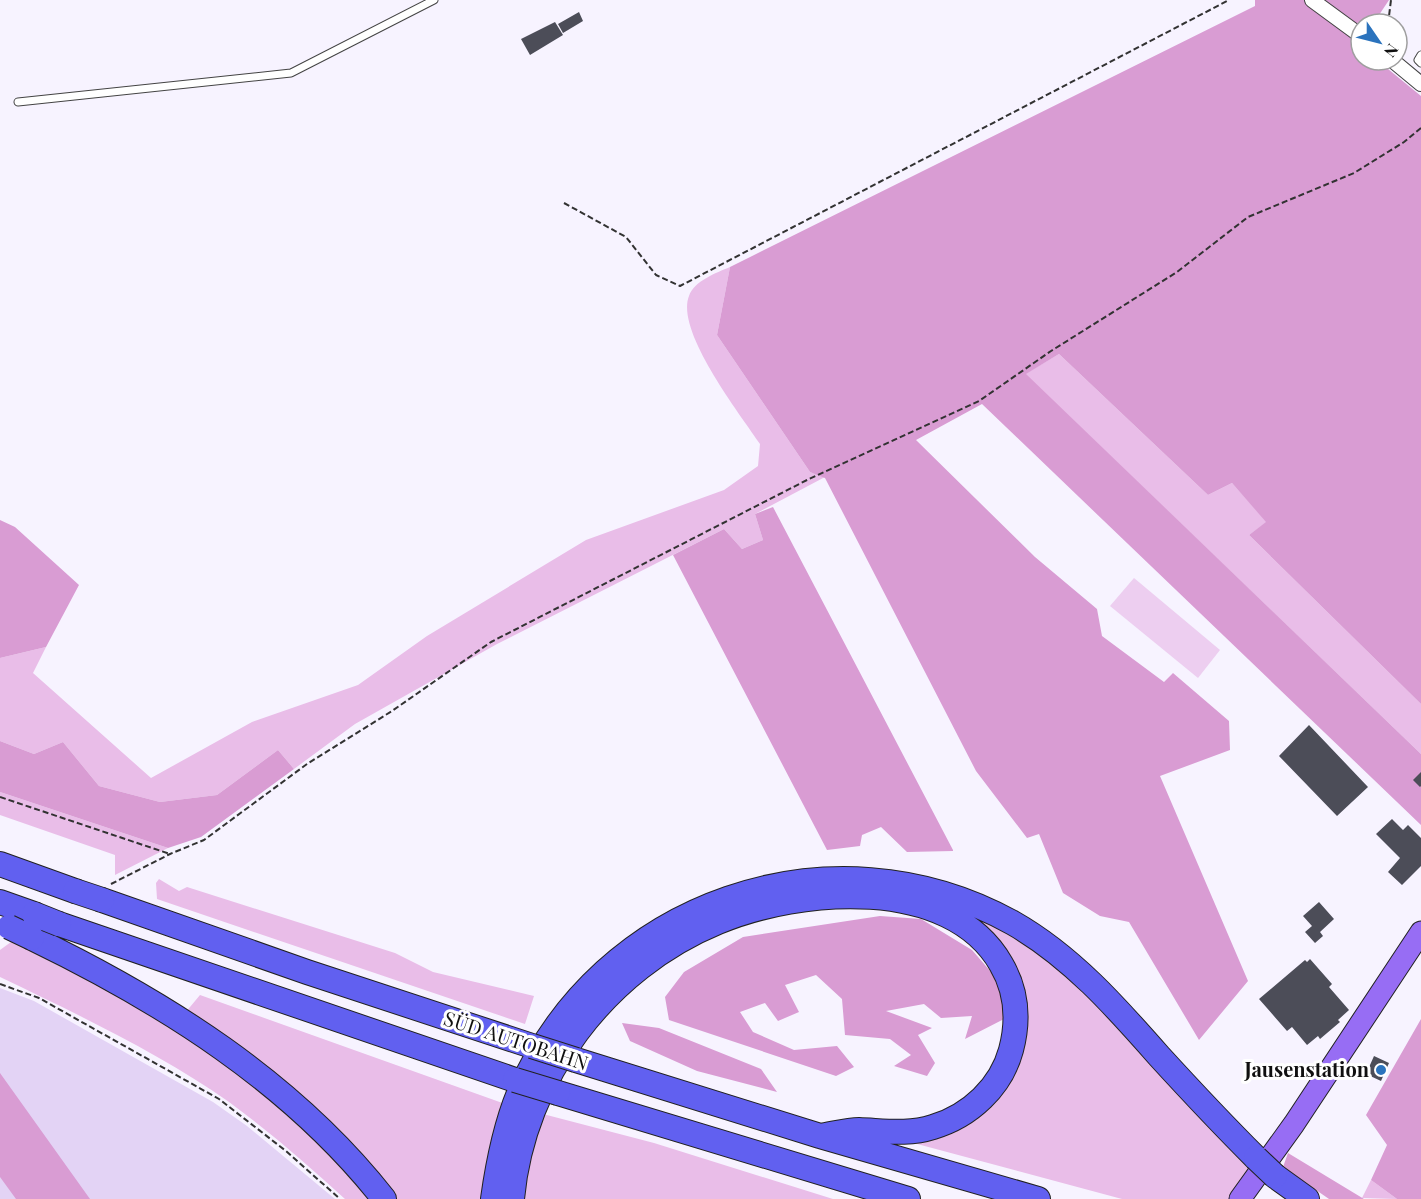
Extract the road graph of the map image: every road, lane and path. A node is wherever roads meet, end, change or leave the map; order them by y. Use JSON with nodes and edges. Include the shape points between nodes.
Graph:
{"nodes":[{"id":1,"x":434,"y":0,"type":"edge"},
{"id":2,"x":1229,"y":0,"type":"edge"},
{"id":3,"x":1312,"y":0,"type":"edge"},
{"id":4,"x":1349,"y":27,"type":"edge"},
{"id":5,"x":1421,"y":55,"type":"edge"},
{"id":6,"x":1421,"y":63,"type":"edge"},
{"id":7,"x":1406,"y":72,"type":"edge"},
{"id":8,"x":1421,"y":84,"type":"edge"},
{"id":9,"x":18,"y":102,"type":"dead end"},
{"id":10,"x":1421,"y":128,"type":"edge"},
{"id":11,"x":564,"y":203,"type":"dead end"},
{"id":12,"x":0,"y":797,"type":"edge"},
{"id":13,"x":0,"y":864,"type":"edge"},
{"id":14,"x":0,"y":902,"type":"edge"},
{"id":15,"x":5,"y":925,"type":"edge"},
{"id":16,"x":33,"y":926,"type":"junction"},
{"id":17,"x":1421,"y":932,"type":"edge"},
{"id":18,"x":0,"y":984,"type":"edge"},
{"id":19,"x":820,"y":1136,"type":"junction"},
{"id":20,"x":340,"y":1199,"type":"edge"},
{"id":21,"x":384,"y":1199,"type":"edge"},
{"id":22,"x":493,"y":1199,"type":"edge"},
{"id":23,"x":512,"y":1199,"type":"edge"},
{"id":24,"x":908,"y":1199,"type":"edge"},
{"id":25,"x":1038,"y":1199,"type":"edge"},
{"id":26,"x":1240,"y":1199,"type":"edge"},
{"id":27,"x":1306,"y":1199,"type":"edge"}],
"edges":[{"from":1,"to":9,"type":"lane","via":[[291,73]]},
{"from":2,"to":11,"type":"path","via":[[680,286],[656,275],[626,237]]},
{"from":3,"to":4,"type":"street"},
{"from":5,"to":6,"type":"lane"},
{"from":7,"to":8,"type":"street"},
{"from":10,"to":12,"type":"path","via":[[1354,173],[1248,217],[1177,272],[979,401],[807,480],[491,642],[307,764],[204,840],[170,854]]},
{"from":13,"to":19,"type":"highway","name":"SÜD AUTOBAHN","bridge":true,"via":[[307,972]]},
{"from":14,"to":16,"type":"highway","name":"SÜD AUTOBAHN"},
{"from":15,"to":16,"type":"highway","bridge":true},
{"from":16,"to":21,"type":"highway","via":[[238,1058],[306,1116]]},
{"from":16,"to":24,"type":"highway","name":"SÜD AUTOBAHN","bridge":true,"via":[[59,924],[515,1080]]},
{"from":17,"to":26,"type":"main road"},
{"from":18,"to":20,"type":"path","via":[[39,998],[219,1099]]},
{"from":19,"to":23,"type":"highway","via":[[934,1127],[973,1107],[990,1091],[1001,1074],[1015,1035],[1014,994],[998,958],[970,930],[931,909],[900,901],[828,897],[756,909],[719,921],[676,943],[610,993],[565,1048],[530,1118],[519,1153]]},
{"from":19,"to":25,"type":"highway","name":"SÜD AUTOBAHN"},
{"from":22,"to":27,"type":"highway","bridge":true,"via":[[507,1127],[528,1074],[561,1020],[610,967],[643,940],[713,903],[797,882],[843,879],[888,881],[933,890],[994,914],[1047,945],[1112,1003],[1256,1158]]}]}
